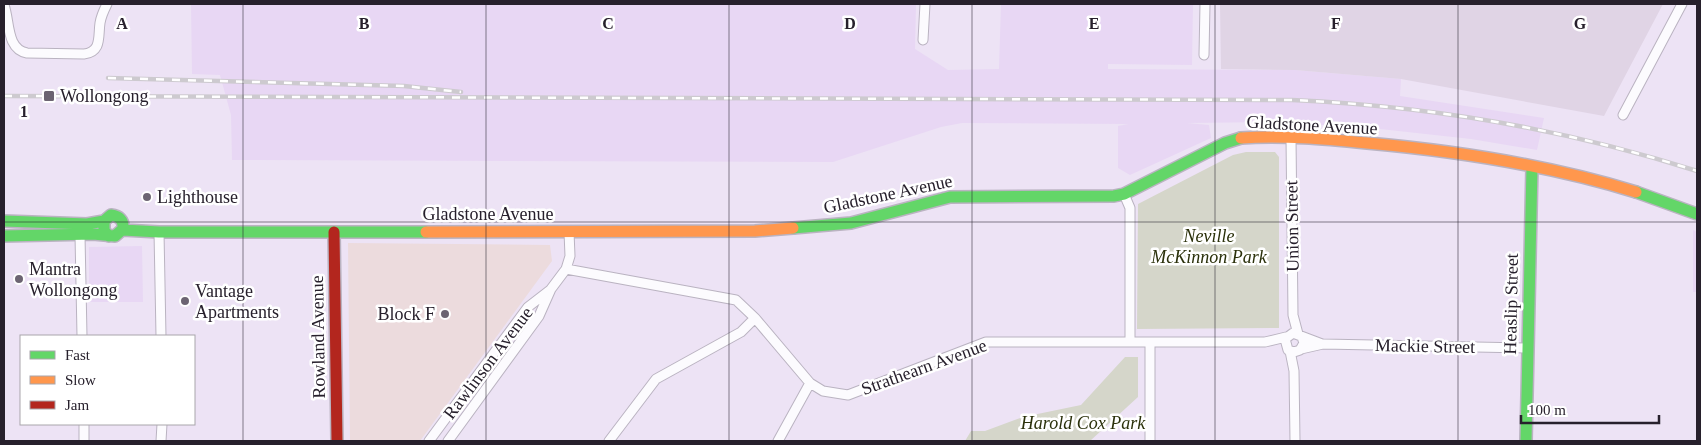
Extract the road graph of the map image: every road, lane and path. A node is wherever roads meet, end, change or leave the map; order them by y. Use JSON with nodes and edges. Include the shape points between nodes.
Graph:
{"nodes":[{"id":1,"x":925,"y":4,"type":"edge"},
{"id":2,"x":1205,"y":4,"type":"edge"},
{"id":3,"x":1682,"y":4,"type":"edge"},
{"id":4,"x":4,"y":5,"type":"edge"},
{"id":5,"x":106,"y":7,"type":"edge"},
{"id":6,"x":924,"y":40,"type":"dead end"},
{"id":7,"x":1204,"y":55,"type":"dead end"},
{"id":8,"x":1623,"y":115,"type":"dead end"},
{"id":9,"x":1290,"y":138,"type":"junction"},
{"id":10,"x":1532,"y":167,"type":"junction"},
{"id":11,"x":1124,"y":194,"type":"junction"},
{"id":12,"x":1697,"y":214,"type":"edge"},
{"id":13,"x":4,"y":221,"type":"edge"},
{"id":14,"x":104,"y":221,"type":"junction"},
{"id":15,"x":83,"y":229,"type":"junction"},
{"id":16,"x":123,"y":230,"type":"junction"},
{"id":17,"x":159,"y":232,"type":"junction"},
{"id":18,"x":334,"y":232,"type":"junction"},
{"id":19,"x":569,"y":232,"type":"junction"},
{"id":20,"x":4,"y":236,"type":"edge"},
{"id":21,"x":109,"y":236,"type":"junction"},
{"id":22,"x":566,"y":268,"type":"junction"},
{"id":23,"x":551,"y":289,"type":"junction"},
{"id":24,"x":755,"y":318,"type":"junction"},
{"id":25,"x":82,"y":335,"type":"edge"},
{"id":26,"x":161,"y":335,"type":"edge"},
{"id":27,"x":1293,"y":336,"type":"junction"},
{"id":28,"x":1130,"y":342,"type":"junction"},
{"id":29,"x":1150,"y":342,"type":"junction"},
{"id":30,"x":1265,"y":342,"type":"junction"},
{"id":31,"x":1322,"y":344,"type":"junction"},
{"id":32,"x":1527,"y":348,"type":"junction"},
{"id":33,"x":1288,"y":349,"type":"junction"},
{"id":34,"x":1301,"y":349,"type":"junction"},
{"id":35,"x":1294,"y":372,"type":"junction"},
{"id":36,"x":810,"y":383,"type":"junction"},
{"id":37,"x":84,"y":425,"type":"edge"},
{"id":38,"x":162,"y":425,"type":"edge"},
{"id":39,"x":84,"y":441,"type":"edge"},
{"id":40,"x":161,"y":441,"type":"edge"},
{"id":41,"x":336,"y":441,"type":"edge"},
{"id":42,"x":429,"y":441,"type":"edge"},
{"id":43,"x":448,"y":441,"type":"edge"},
{"id":44,"x":609,"y":441,"type":"edge"},
{"id":45,"x":778,"y":441,"type":"edge"},
{"id":46,"x":1150,"y":441,"type":"edge"},
{"id":47,"x":1295,"y":441,"type":"edge"},
{"id":48,"x":1526,"y":441,"type":"edge"}],
"edges":[{"from":1,"to":6,"type":"street"},
{"from":2,"to":7,"type":"street"},
{"from":3,"to":8,"type":"street"},
{"from":4,"to":5,"type":"street","via":[[12,39],[19,50],[27,53],[90,53],[98,46]]},
{"from":9,"to":10,"type":"main road","name":"Gladstone Avenue","via":[[1420,149]]},
{"from":9,"to":11,"type":"main road","name":"Gladstone Avenue","via":[[1232,140]]},
{"from":9,"to":27,"type":"street","name":"Union Street"},
{"from":10,"to":12,"type":"main road","name":"Gladstone Avenue","via":[[1629,190]]},
{"from":10,"to":32,"type":"main road","name":"Heaslip Street"},
{"from":11,"to":19,"type":"main road","name":"Gladstone Avenue","via":[[1101,197],[950,197],[850,223],[755,231]]},
{"from":11,"to":28,"type":"street","via":[[1130,208]]},
{"from":13,"to":15,"type":"main road","via":[[48,221]]},
{"from":14,"to":15,"type":"main road"},
{"from":14,"to":16,"type":"main road","via":[[117,216],[124,223]]},
{"from":14,"to":21,"type":"main road","via":[[104,231]]},
{"from":15,"to":20,"type":"main road"},
{"from":15,"to":21,"type":"main road"},
{"from":15,"to":25,"type":"street"},
{"from":16,"to":17,"type":"main road","name":"Gladstone Avenue"},
{"from":16,"to":21,"type":"main road","via":[[117,236]]},
{"from":17,"to":18,"type":"main road","name":"Gladstone Avenue"},
{"from":17,"to":26,"type":"street"},
{"from":18,"to":19,"type":"main road","name":"Gladstone Avenue"},
{"from":18,"to":41,"type":"main road","name":"Rowland Avenue"},
{"from":19,"to":22,"type":"street","name":"Rawlinson Avenue","via":[[570,256]]},
{"from":22,"to":23,"type":"street","name":"Rawlinson Avenue"},
{"from":22,"to":24,"type":"street","name":"Strathearn Avenue","via":[[736,300]]},
{"from":23,"to":42,"type":"street","name":"Rawlinson Avenue","via":[[528,307]]},
{"from":23,"to":43,"type":"street","name":"Rawlinson Avenue","via":[[539,316]]},
{"from":24,"to":36,"type":"street","name":"Strathearn Avenue"},
{"from":24,"to":44,"type":"street","via":[[741,332],[656,379]]},
{"from":27,"to":30,"type":"street","name":"Strathearn Avenue"},
{"from":27,"to":31,"type":"street"},
{"from":27,"to":33,"type":"street"},
{"from":27,"to":34,"type":"street","via":[[1304,343]]},
{"from":28,"to":29,"type":"street","name":"Strathearn Avenue"},
{"from":28,"to":36,"type":"street","name":"Strathearn Avenue","via":[[986,342],[848,395],[823,390]]},
{"from":29,"to":30,"type":"street","name":"Strathearn Avenue"},
{"from":29,"to":46,"type":"street"},
{"from":30,"to":33,"type":"street","name":"Strathearn Avenue"},
{"from":31,"to":32,"type":"street","name":"Mackie Street"},
{"from":31,"to":34,"type":"street"},
{"from":32,"to":48,"type":"main road","name":"Heaslip Street"},
{"from":33,"to":34,"type":"street"},
{"from":33,"to":35,"type":"street"},
{"from":34,"to":35,"type":"street"},
{"from":35,"to":47,"type":"street"},
{"from":36,"to":45,"type":"street"},
{"from":37,"to":39,"type":"street"},
{"from":38,"to":40,"type":"street"}]}
